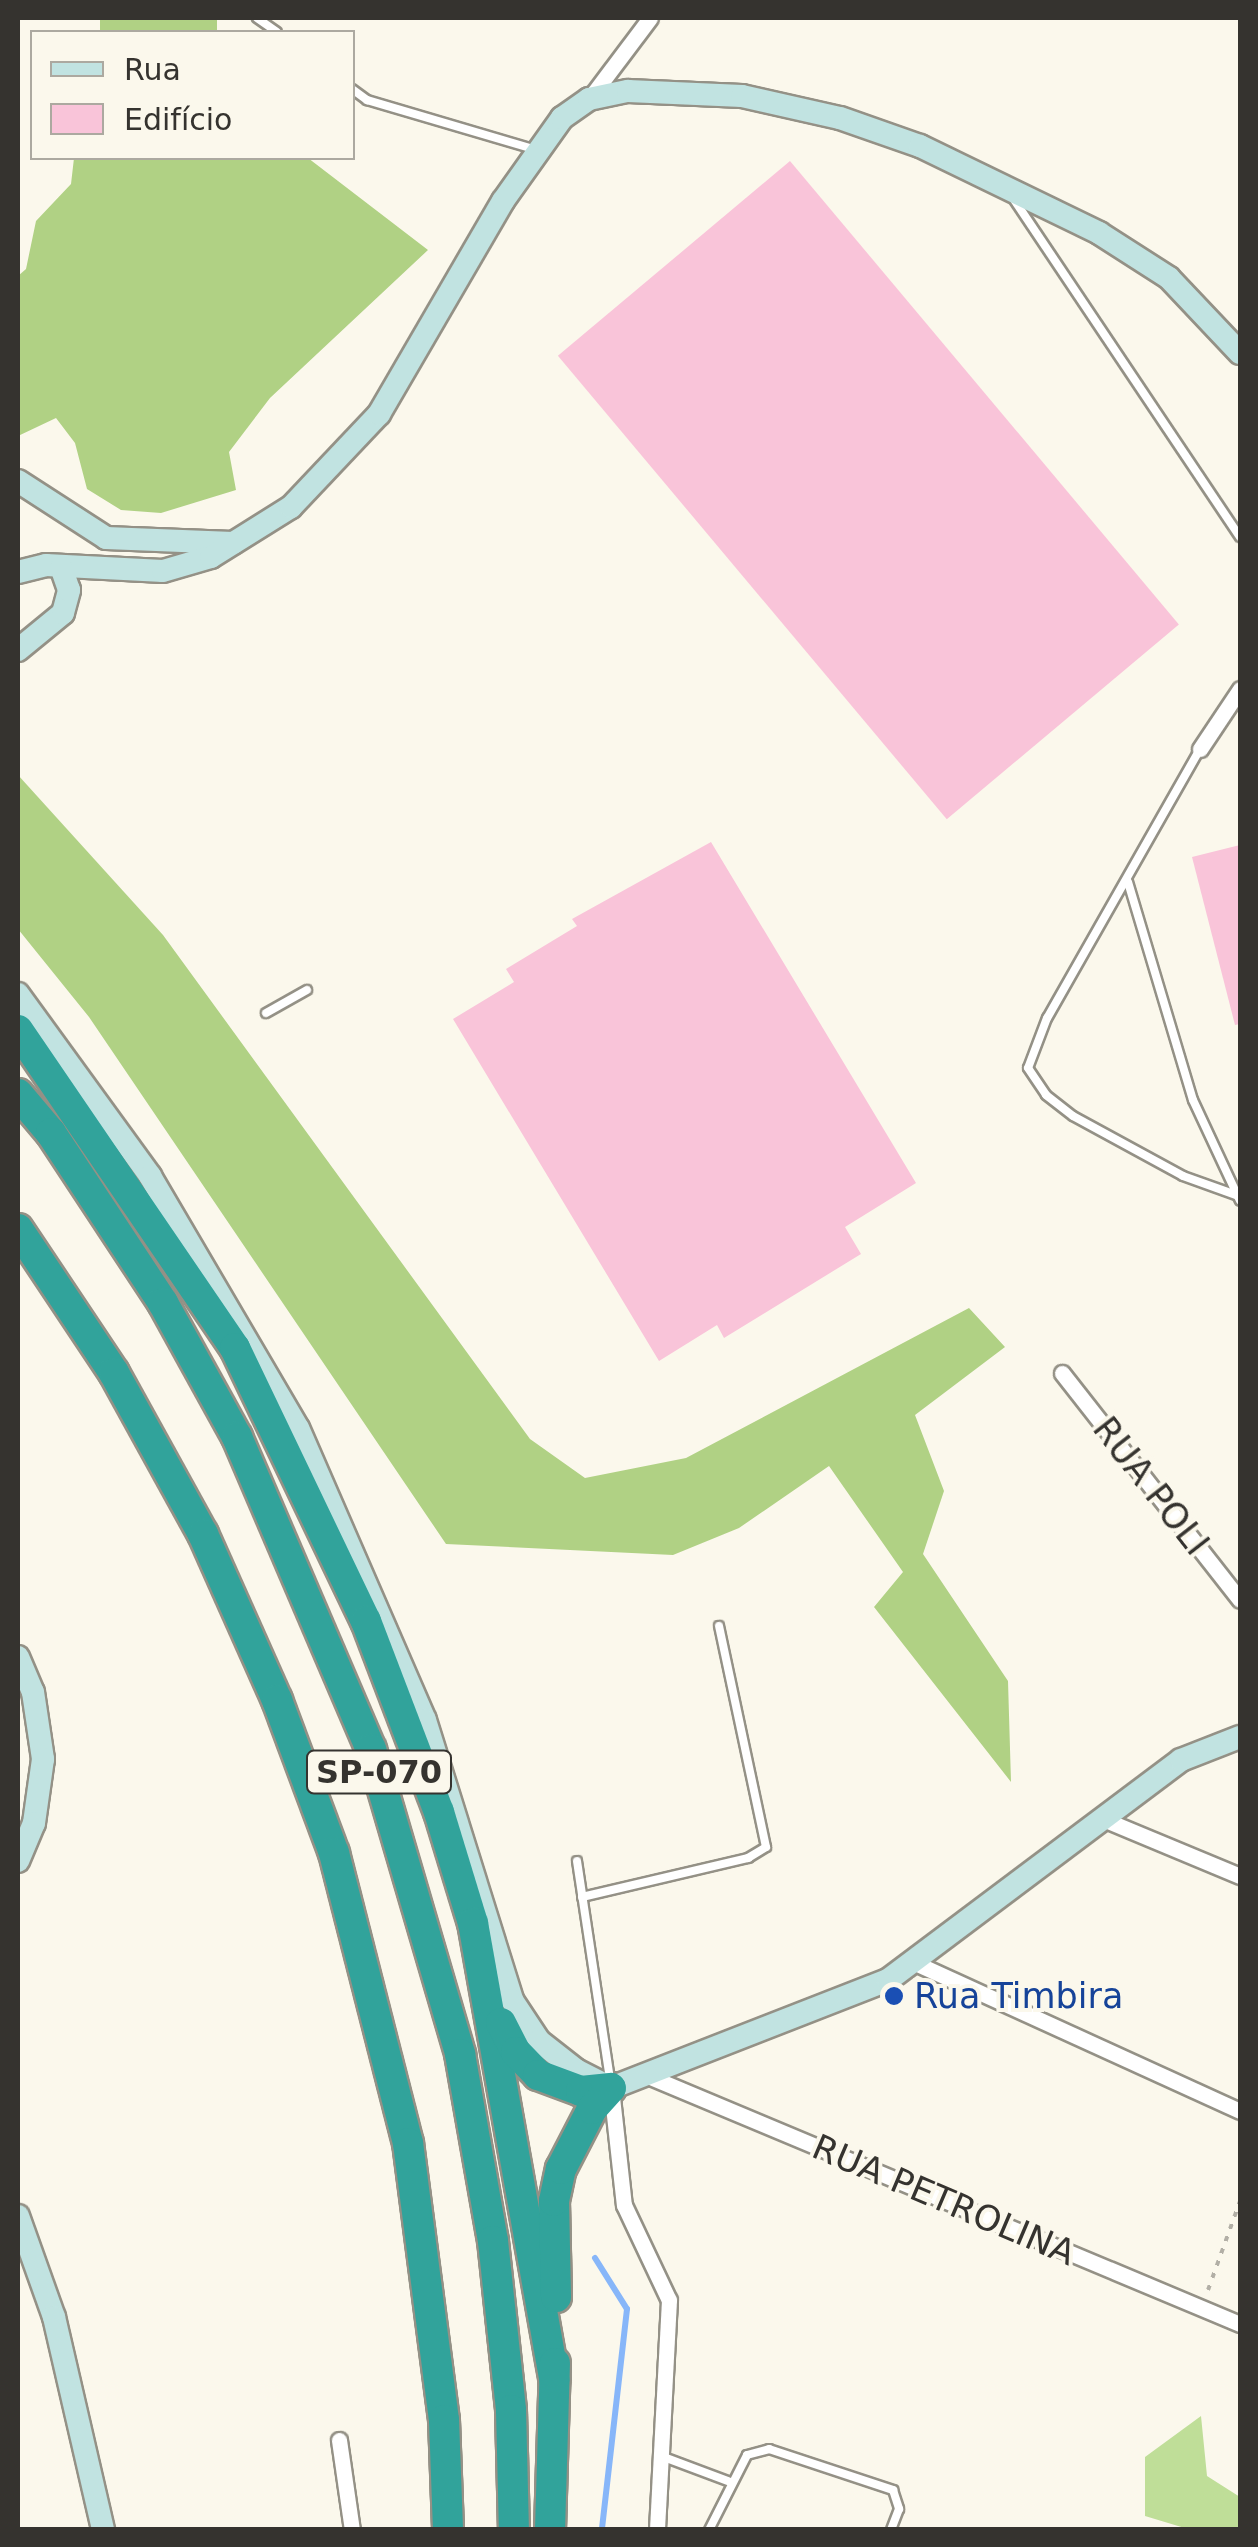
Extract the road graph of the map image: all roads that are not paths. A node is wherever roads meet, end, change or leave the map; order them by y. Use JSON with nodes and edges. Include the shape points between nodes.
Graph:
{"nodes":[{"id":1,"x":650,"y":18,"type":"edge"},
{"id":2,"x":355,"y":91,"type":"edge"},
{"id":3,"x":589,"y":99,"type":"junction"},
{"id":4,"x":537,"y":150,"type":"junction"},
{"id":5,"x":1005,"y":184,"type":"junction"},
{"id":6,"x":1240,"y":353,"type":"edge"},
{"id":7,"x":18,"y":481,"type":"edge"},
{"id":8,"x":1240,"y":537,"type":"edge"},
{"id":9,"x":232,"y":543,"type":"junction"},
{"id":10,"x":60,"y":567,"type":"junction"},
{"id":11,"x":18,"y":572,"type":"edge"},
{"id":12,"x":18,"y":650,"type":"edge"},
{"id":13,"x":1240,"y":689,"type":"edge"},
{"id":14,"x":1200,"y":749,"type":"joint"},
{"id":15,"x":1128,"y":882,"type":"junction"},
{"id":16,"x":306,"y":990,"type":"dead end"},
{"id":17,"x":18,"y":994,"type":"edge"},
{"id":18,"x":266,"y":1013,"type":"dead end"},
{"id":19,"x":18,"y":1030,"type":"edge"},
{"id":20,"x":18,"y":1094,"type":"edge"},
{"id":21,"x":1238,"y":1198,"type":"edge"},
{"id":22,"x":18,"y":1230,"type":"edge"},
{"id":23,"x":1062,"y":1372,"type":"dead end"},
{"id":24,"x":1240,"y":1600,"type":"edge"},
{"id":25,"x":719,"y":1626,"type":"dead end"},
{"id":26,"x":18,"y":1657,"type":"edge"},
{"id":27,"x":1240,"y":1737,"type":"edge"},
{"id":28,"x":1103,"y":1819,"type":"junction"},
{"id":29,"x":18,"y":1861,"type":"edge"},
{"id":30,"x":576,"y":1861,"type":"dead end"},
{"id":31,"x":1240,"y":1876,"type":"edge"},
{"id":32,"x":582,"y":1897,"type":"junction"},
{"id":33,"x":913,"y":1962,"type":"junction"},
{"id":34,"x":490,"y":2003,"type":"junction"},
{"id":35,"x":648,"y":2076,"type":"junction"},
{"id":36,"x":611,"y":2088,"type":"junction"},
{"id":37,"x":1240,"y":2111,"type":"edge"},
{"id":38,"x":18,"y":2216,"type":"edge"},
{"id":39,"x":1240,"y":2324,"type":"edge"},
{"id":40,"x":554,"y":2380,"type":"junction"},
{"id":41,"x":339,"y":2440,"type":"dead end"},
{"id":42,"x":661,"y":2456,"type":"junction"},
{"id":43,"x":728,"y":2481,"type":"junction"},
{"id":44,"x":103,"y":2530,"type":"edge"},
{"id":45,"x":352,"y":2530,"type":"edge"},
{"id":46,"x":448,"y":2530,"type":"edge"},
{"id":47,"x":514,"y":2530,"type":"edge"},
{"id":48,"x":550,"y":2530,"type":"edge"},
{"id":49,"x":656,"y":2530,"type":"edge"},
{"id":50,"x":710,"y":2530,"type":"edge"},
{"id":51,"x":891,"y":2530,"type":"edge"}],
"edges":[{"from":1,"to":3,"type":"street"},
{"from":2,"to":4,"type":"lane"},
{"from":3,"to":4,"type":"street","via":[[562,118]]},
{"from":3,"to":5,"type":"street","via":[[628,90],[742,96],[840,118]]},
{"from":4,"to":9,"type":"street","via":[[379,414],[302,498]]},
{"from":5,"to":6,"type":"street","via":[[1169,278]]},
{"from":5,"to":8,"type":"lane"},
{"from":7,"to":9,"type":"street","via":[[106,538]]},
{"from":9,"to":10,"type":"street","via":[[163,571]]},
{"from":10,"to":11,"type":"street"},
{"from":10,"to":12,"type":"street","via":[[69,590],[62,613]]},
{"from":13,"to":14,"type":"street"},
{"from":14,"to":15,"type":"lane"},
{"from":15,"to":21,"type":"lane","via":[[1193,1100]]},
{"from":15,"to":21,"type":"lane","via":[[1048,1018],[1028,1068],[1046,1096],[1073,1116]]},
{"from":16,"to":18,"type":"lane"},
{"from":17,"to":36,"type":"street","via":[[150,1176],[298,1428],[426,1720],[522,2018],[564,2060]]},
{"from":19,"to":34,"type":"highway","via":[[216,1317],[284,1440],[366,1621],[440,1812]]},
{"from":20,"to":47,"type":"highway","number":"SP-070","via":[[163,1303],[236,1437],[371,1749],[463,2073],[493,2241],[511,2410]]},
{"from":22,"to":46,"type":"highway","number":"SP-070","via":[[114,1373],[203,1534],[278,1700],[334,1853],[408,2143],[437,2348]]},
{"from":23,"to":24,"type":"street","name":"RUA POLI"},
{"from":25,"to":32,"type":"lane","via":[[766,1847],[748,1858]]},
{"from":26,"to":29,"type":"street","via":[[33,1692],[42,1759],[34,1824]]},
{"from":27,"to":28,"type":"street","via":[[1180,1760]]},
{"from":28,"to":31,"type":"street"},
{"from":28,"to":33,"type":"street"},
{"from":30,"to":32,"type":"lane"},
{"from":32,"to":36,"type":"lane"},
{"from":33,"to":35,"type":"street","via":[[888,1980]]},
{"from":33,"to":37,"type":"street"},
{"from":34,"to":36,"type":"highway","via":[[528,2068],[581,2091]]},
{"from":34,"to":40,"type":"highway"},
{"from":35,"to":36,"type":"street"},
{"from":35,"to":39,"type":"street","name":"RUA PETROLINA"},
{"from":36,"to":40,"type":"highway","via":[[576,2135],[556,2185]]},
{"from":36,"to":42,"type":"street","via":[[624,2205],[670,2300]]},
{"from":38,"to":44,"type":"street","via":[[54,2316]]},
{"from":40,"to":48,"type":"highway"},
{"from":41,"to":45,"type":"street"},
{"from":42,"to":43,"type":"lane"},
{"from":42,"to":49,"type":"street"},
{"from":43,"to":50,"type":"lane"},
{"from":43,"to":51,"type":"lane","via":[[746,2455],[793,2452],[893,2490],[899,2508]]}]}
